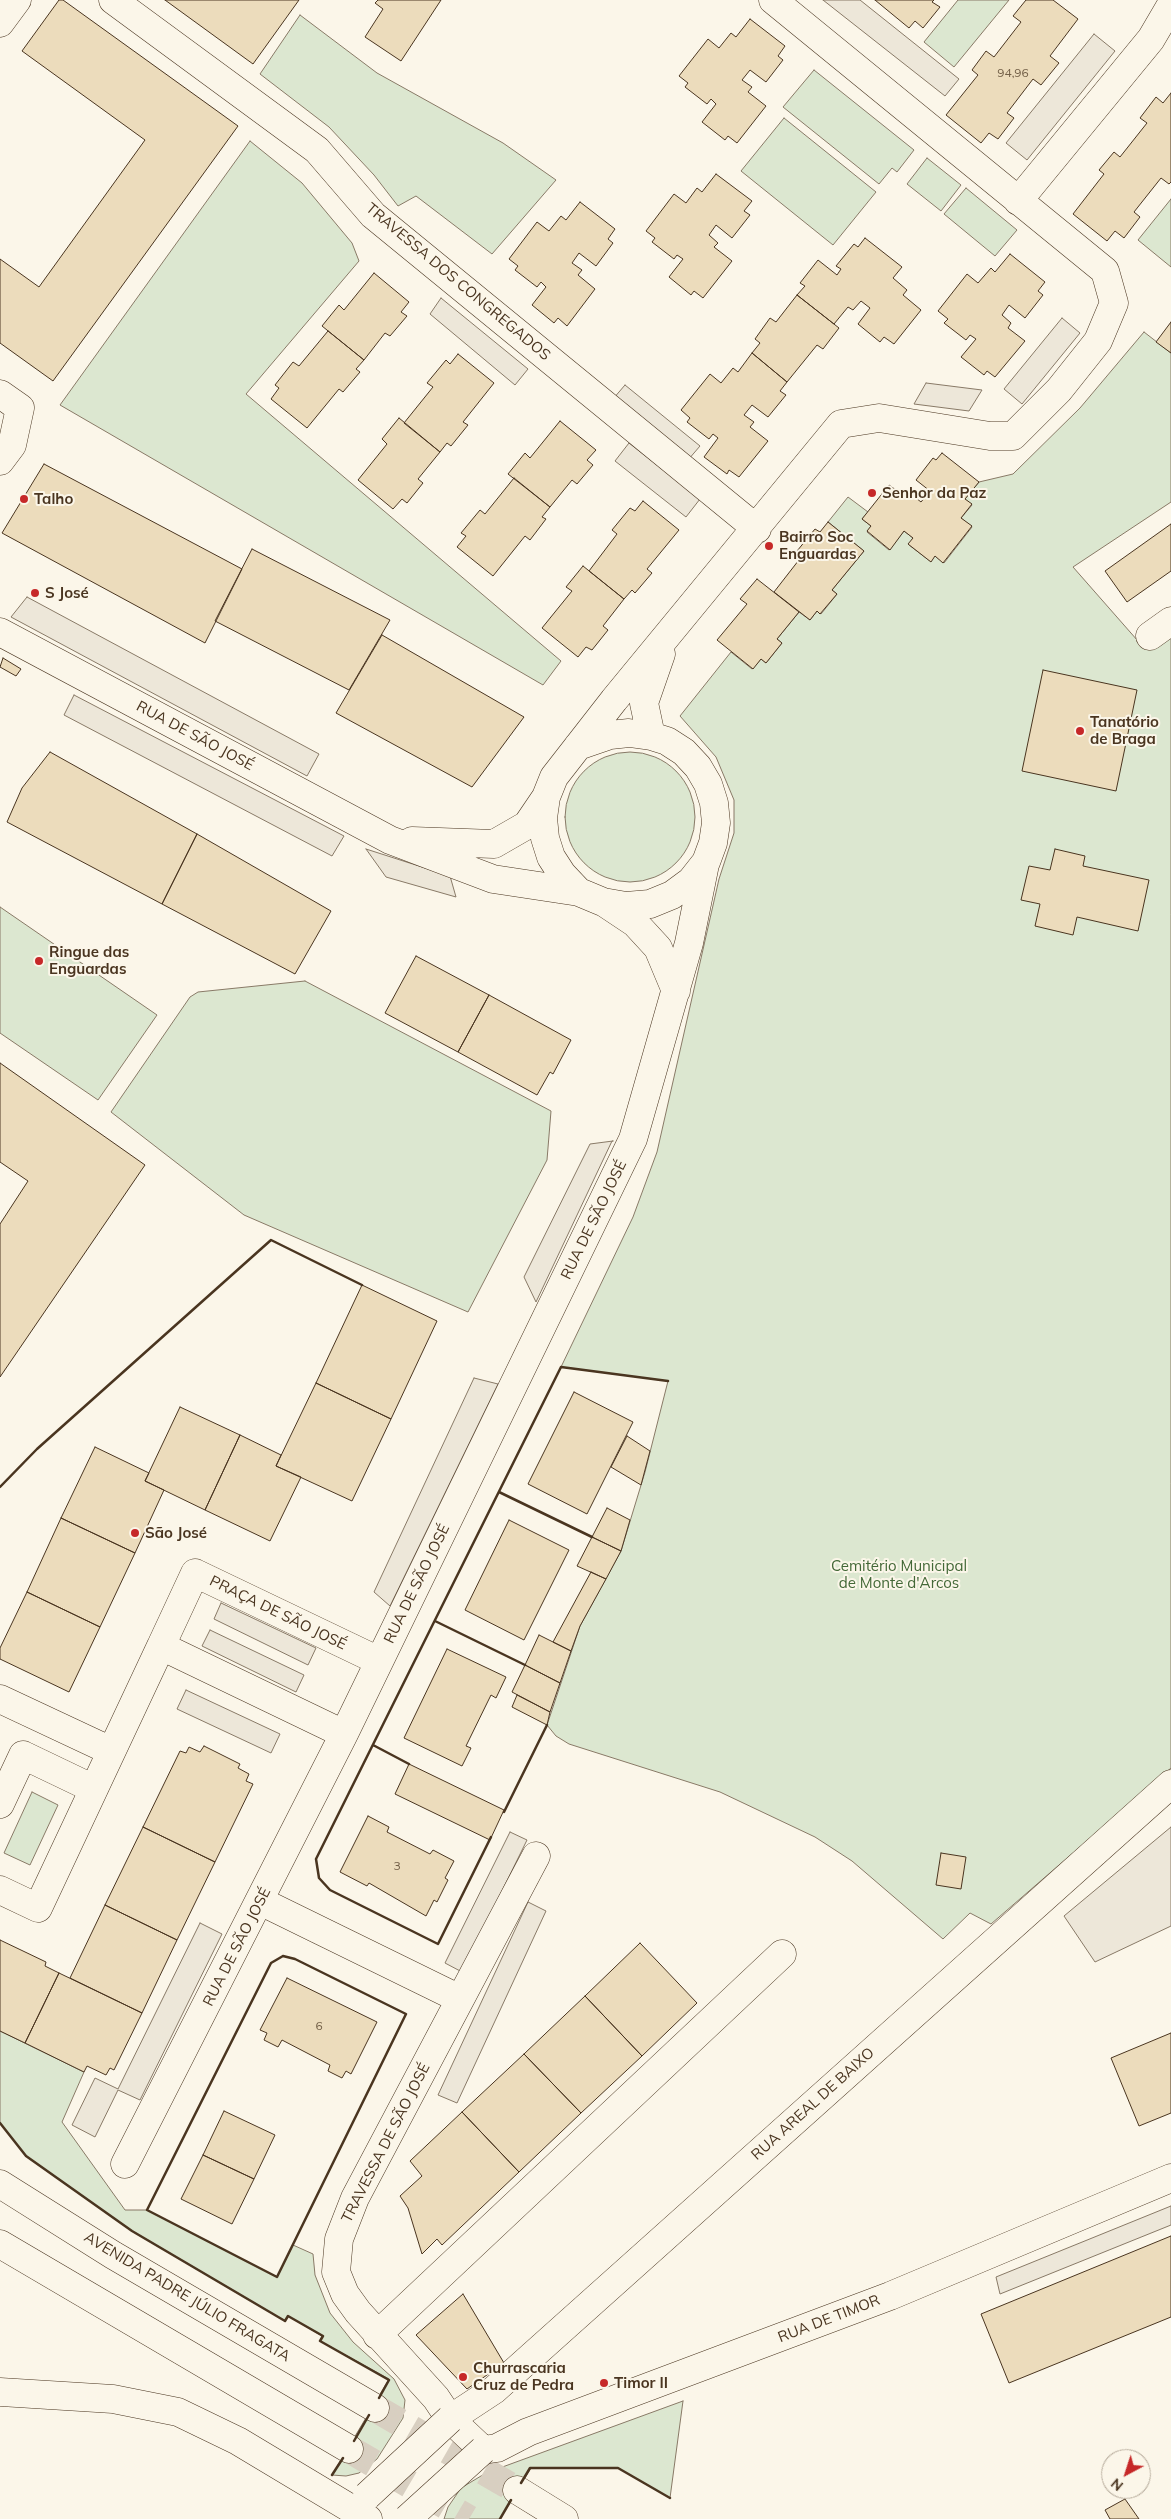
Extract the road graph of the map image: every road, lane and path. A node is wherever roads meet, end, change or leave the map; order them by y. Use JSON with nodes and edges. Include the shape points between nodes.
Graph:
{"nodes":[{"id":1,"x":17,"y":0,"type":"edge"},
{"id":2,"x":113,"y":0,"type":"edge"},
{"id":3,"x":773,"y":0,"type":"edge"},
{"id":4,"x":1164,"y":11,"type":"edge"},
{"id":5,"x":0,"y":23,"type":"edge"},
{"id":6,"x":1018,"y":201,"type":"junction"},
{"id":7,"x":0,"y":394,"type":"edge"},
{"id":8,"x":6,"y":453,"type":"edge"},
{"id":9,"x":757,"y":529,"type":"junction"},
{"id":10,"x":0,"y":632,"type":"edge"},
{"id":11,"x":666,"y":638,"type":"junction"},
{"id":12,"x":651,"y":736,"type":"junction"},
{"id":13,"x":578,"y":746,"type":"junction"},
{"id":14,"x":546,"y":797,"type":"junction"},
{"id":15,"x":390,"y":840,"type":"junction"},
{"id":16,"x":706,"y":862,"type":"junction"},
{"id":17,"x":591,"y":897,"type":"junction"},
{"id":18,"x":676,"y":991,"type":"junction"},
{"id":19,"x":161,"y":1646,"type":"junction"},
{"id":20,"x":379,"y":1661,"type":"junction"},
{"id":21,"x":0,"y":1699,"type":"edge"},
{"id":22,"x":344,"y":1734,"type":"junction"},
{"id":23,"x":111,"y":1751,"type":"junction"},
{"id":24,"x":1171,"y":1784,"type":"edge"},
{"id":25,"x":94,"y":1789,"type":"junction"},
{"id":26,"x":0,"y":1804,"type":"edge"},
{"id":27,"x":536,"y":1856,"type":"dead end"},
{"id":28,"x":0,"y":1890,"type":"edge"},
{"id":29,"x":260,"y":1901,"type":"junction"},
{"id":30,"x":782,"y":1954,"type":"dead end"},
{"id":31,"x":460,"y":1999,"type":"junction"},
{"id":32,"x":125,"y":2164,"type":"dead end"},
{"id":33,"x":1171,"y":2178,"type":"edge"},
{"id":34,"x":0,"y":2184,"type":"edge"},
{"id":35,"x":0,"y":2244,"type":"edge"},
{"id":36,"x":377,"y":2335,"type":"junction"},
{"id":37,"x":0,"y":2392,"type":"edge"},
{"id":38,"x":375,"y":2408,"type":"tunnel mouth"},
{"id":39,"x":450,"y":2419,"type":"junction"},
{"id":40,"x":349,"y":2449,"type":"tunnel mouth"},
{"id":41,"x":483,"y":2450,"type":"junction"},
{"id":42,"x":517,"y":2490,"type":"tunnel mouth"},
{"id":43,"x":368,"y":2511,"type":"edge"},
{"id":44,"x":407,"y":2519,"type":"edge"},
{"id":45,"x":564,"y":2519,"type":"edge"}],
"edges":[{"from":1,"to":5,"type":"main road"},
{"from":2,"to":9,"type":"main road","name":"TRAVESSA DOS CONGREGADOS","via":[[317,150],[373,215]]},
{"from":3,"to":6,"type":"main road"},
{"from":4,"to":6,"type":"main road","via":[[1151,39]]},
{"from":6,"to":9,"type":"main road","via":[[1105,271],[1114,303],[1098,341],[1059,390],[1013,436],[990,436],[879,418],[841,424]]},
{"from":7,"to":8,"type":"main road","via":[[20,408]]},
{"from":9,"to":11,"type":"main road"},
{"from":10,"to":15,"type":"main road","name":"RUA DE SÃO JOSÉ"},
{"from":11,"to":12,"type":"main road","via":[[644,703]]},
{"from":11,"to":13,"type":"main road"},
{"from":12,"to":13,"type":"main road","via":[[610,735]]},
{"from":12,"to":16,"type":"main road","via":[[684,752],[708,784],[716,823]]},
{"from":13,"to":14,"type":"main road","via":[[554,777]]},
{"from":14,"to":15,"type":"main road","name":"RUA DE SÃO JOSÉ","via":[[527,825],[494,844]]},
{"from":14,"to":17,"type":"main road","via":[[543,818],[549,850],[562,874]]},
{"from":15,"to":17,"type":"main road","name":"RUA DE SÃO JOSÉ","via":[[493,879]]},
{"from":16,"to":17,"type":"main road","via":[[691,880],[658,901],[626,906]]},
{"from":16,"to":18,"type":"main road","name":"RUA DE SÃO JOSÉ"},
{"from":17,"to":18,"type":"main road","name":"RUA DE SÃO JOSÉ","via":[[635,923],[658,948]]},
{"from":18,"to":20,"type":"main road","name":"RUA DE SÃO JOSÉ","via":[[633,1139]]},
{"from":19,"to":20,"type":"main road","name":"PRAÇA DE SÃO JOSÉ","via":[[196,1573]]},
{"from":19,"to":22,"type":"main road"},
{"from":19,"to":23,"type":"main road","name":"PRAÇA DE SÃO JOSÉ"},
{"from":20,"to":22,"type":"main road","name":"RUA DE SÃO JOSÉ"},
{"from":21,"to":23,"type":"main road"},
{"from":22,"to":29,"type":"main road","name":"RUA DE SÃO JOSÉ"},
{"from":23,"to":25,"type":"main road","name":"PRAÇA DE SÃO JOSÉ"},
{"from":24,"to":39,"type":"main road","name":"RUA AREAL DE BAIXO","via":[[494,2390]]},
{"from":25,"to":26,"type":"main road","via":[[22,1755]]},
{"from":25,"to":28,"type":"main road","name":"PRAÇA DE SÃO JOSÉ","via":[[38,1908]]},
{"from":27,"to":31,"type":"main road","name":"TRAVESSA DE SÃO JOSÉ"},
{"from":29,"to":31,"type":"main road"},
{"from":29,"to":32,"type":"main road","name":"RUA DE SÃO JOSÉ"},
{"from":30,"to":36,"type":"main road"},
{"from":31,"to":36,"type":"main road","name":"TRAVESSA DE SÃO JOSÉ","via":[[356,2198],[339,2239],[336,2272],[349,2300]]},
{"from":33,"to":41,"type":"main road","name":"RUA DE TIMOR","via":[[890,2296],[528,2432],[498,2448]]},
{"from":34,"to":38,"type":"main road","name":"AVENIDA PADRE JÚLIO FRAGATA"},
{"from":35,"to":40,"type":"main road"},
{"from":36,"to":39,"type":"main road","name":"TRAVESSA DE SÃO JOSÉ","via":[[436,2398]]},
{"from":37,"to":43,"type":"main road","via":[[113,2399],[178,2412]]},
{"from":39,"to":41,"type":"main road","name":"TRAVESSA DE SÃO JOSÉ"},
{"from":39,"to":43,"type":"main road","name":"RUA AREAL DE BAIXO","bridge":true},
{"from":41,"to":44,"type":"main road","bridge":true},
{"from":42,"to":45,"type":"main road"}]}
